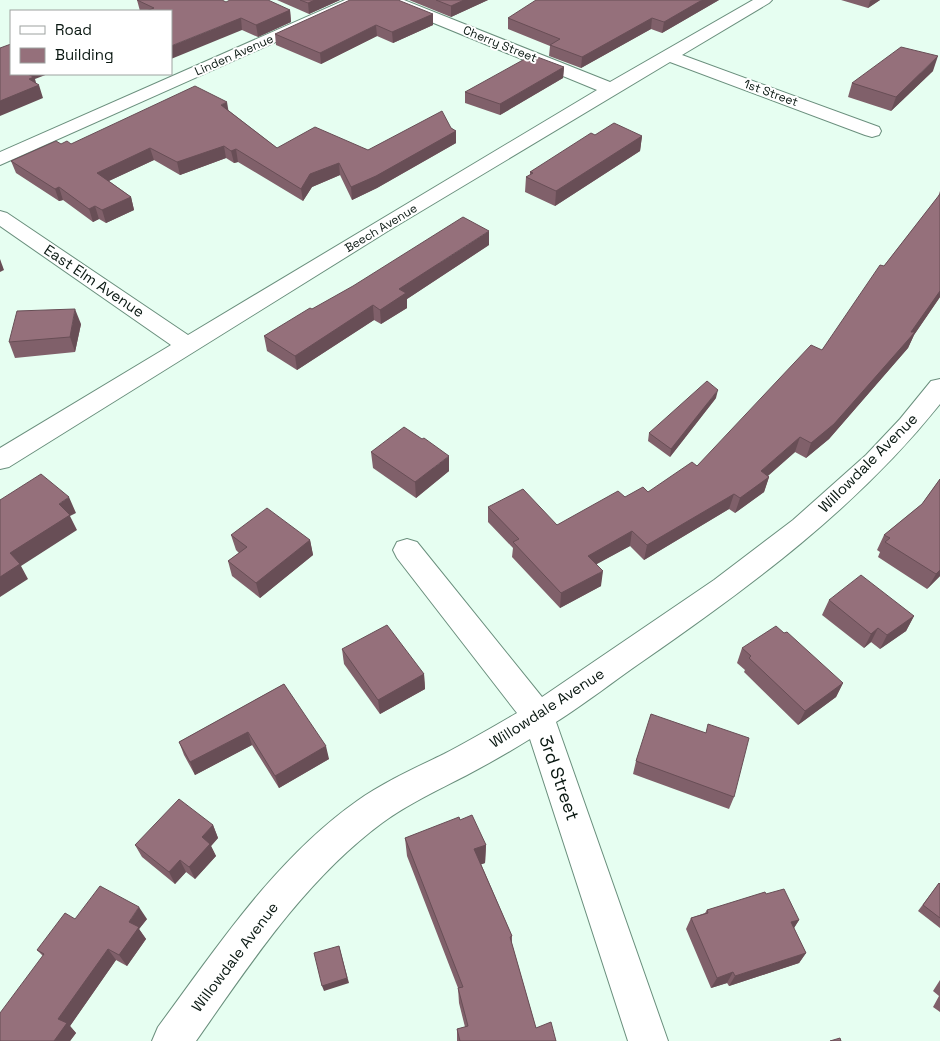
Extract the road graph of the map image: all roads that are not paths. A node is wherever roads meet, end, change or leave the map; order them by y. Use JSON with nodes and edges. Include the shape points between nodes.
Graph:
{"nodes":[{"id":1,"x":358,"y":0,"type":"edge"},
{"id":2,"x":390,"y":0,"type":"edge"},
{"id":3,"x":764,"y":0,"type":"edge"},
{"id":4,"x":293,"y":14,"type":"dead end"},
{"id":5,"x":310,"y":22,"type":"junction"},
{"id":6,"x":670,"y":56,"type":"junction"},
{"id":7,"x":611,"y":89,"type":"junction"},
{"id":8,"x":872,"y":131,"type":"dead end"},
{"id":9,"x":0,"y":159,"type":"edge"},
{"id":10,"x":0,"y":217,"type":"edge"},
{"id":11,"x":188,"y":346,"type":"junction"},
{"id":12,"x":940,"y":387,"type":"edge"},
{"id":13,"x":0,"y":460,"type":"edge"},
{"id":14,"x":408,"y":550,"type":"dead end"},
{"id":15,"x":538,"y":716,"type":"junction"},
{"id":16,"x":172,"y":1041,"type":"edge"},
{"id":17,"x":648,"y":1041,"type":"edge"}],
"edges":[{"from":1,"to":5,"type":"street","name":"Linden Avenue"},
{"from":2,"to":7,"type":"street","name":"Cherry Street"},
{"from":3,"to":6,"type":"street","name":"Beech Avenue"},
{"from":4,"to":5,"type":"street"},
{"from":5,"to":9,"type":"street","name":"Linden Avenue"},
{"from":6,"to":7,"type":"street","name":"Beech Avenue"},
{"from":6,"to":8,"type":"street","name":"1st Street"},
{"from":7,"to":11,"type":"street","name":"Beech Avenue"},
{"from":10,"to":11,"type":"street","name":"East Elm Avenue"},
{"from":11,"to":13,"type":"street","name":"Beech Avenue"},
{"from":12,"to":15,"type":"street","name":"Willowdale Avenue","via":[[880,456],[834,500],[712,597]]},
{"from":14,"to":15,"type":"street","name":"3rd Street"},
{"from":15,"to":16,"type":"street","name":"Willowdale Avenue","via":[[465,760],[398,794],[362,818],[294,881],[236,951]]},
{"from":15,"to":17,"type":"street","name":"3rd Street"}]}
